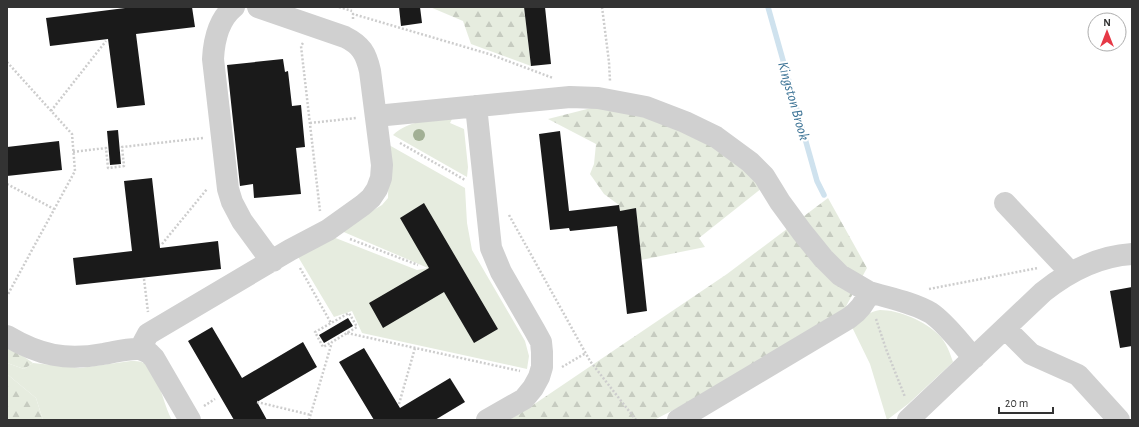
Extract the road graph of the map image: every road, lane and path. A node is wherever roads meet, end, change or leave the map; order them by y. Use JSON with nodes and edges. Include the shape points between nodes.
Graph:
{"nodes":[{"id":1,"x":234,"y":7,"type":"edge"},
{"id":2,"x":258,"y":7,"type":"edge"},
{"id":3,"x":339,"y":7,"type":"edge"},
{"id":4,"x":352,"y":7,"type":"edge"},
{"id":5,"x":602,"y":7,"type":"edge"},
{"id":6,"x":353,"y":12,"type":"junction"},
{"id":7,"x":315,"y":26,"type":"junction"},
{"id":8,"x":106,"y":41,"type":"dead end"},
{"id":9,"x":354,"y":42,"type":"junction"},
{"id":10,"x":7,"y":62,"type":"edge"},
{"id":11,"x":560,"y":81,"type":"dead end"},
{"id":12,"x":610,"y":100,"type":"junction"},
{"id":13,"x":476,"y":106,"type":"junction"},
{"id":14,"x":51,"y":111,"type":"junction"},
{"id":15,"x":376,"y":116,"type":"junction"},
{"id":16,"x":310,"y":123,"type":"junction"},
{"id":17,"x":379,"y":138,"type":"junction"},
{"id":18,"x":204,"y":145,"type":"dead end"},
{"id":19,"x":73,"y":152,"type":"junction"},
{"id":20,"x":7,"y":184,"type":"edge"},
{"id":21,"x":470,"y":184,"type":"dead end"},
{"id":22,"x":211,"y":193,"type":"dead end"},
{"id":23,"x":1005,"y":203,"type":"dead end"},
{"id":24,"x":54,"y":209,"type":"junction"},
{"id":25,"x":508,"y":214,"type":"dead end"},
{"id":26,"x":328,"y":230,"type":"junction"},
{"id":27,"x":162,"y":244,"type":"dead end"},
{"id":28,"x":1132,"y":254,"type":"edge"},
{"id":29,"x":281,"y":255,"type":"junction"},
{"id":30,"x":418,"y":265,"type":"dead end"},
{"id":31,"x":1066,"y":268,"type":"junction"},
{"id":32,"x":144,"y":279,"type":"dead end"},
{"id":33,"x":925,"y":290,"type":"dead end"},
{"id":34,"x":7,"y":296,"type":"edge"},
{"id":35,"x":867,"y":297,"type":"junction"},
{"id":36,"x":148,"y":316,"type":"dead end"},
{"id":37,"x":331,"y":323,"type":"junction"},
{"id":38,"x":1005,"y":328,"type":"junction"},
{"id":39,"x":347,"y":333,"type":"junction"},
{"id":40,"x":7,"y":336,"type":"edge"},
{"id":41,"x":332,"y":342,"type":"junction"},
{"id":42,"x":415,"y":348,"type":"junction"},
{"id":43,"x":140,"y":349,"type":"junction"},
{"id":44,"x":586,"y":353,"type":"junction"},
{"id":45,"x":974,"y":358,"type":"junction"},
{"id":46,"x":559,"y":369,"type":"dead end"},
{"id":47,"x":522,"y":371,"type":"dead end"},
{"id":48,"x":257,"y":402,"type":"dead end"},
{"id":49,"x":399,"y":404,"type":"dead end"},
{"id":50,"x":311,"y":416,"type":"junction"},
{"id":51,"x":910,"y":418,"type":"edge"},
{"id":52,"x":190,"y":420,"type":"edge"},
{"id":53,"x":309,"y":420,"type":"edge"},
{"id":54,"x":487,"y":420,"type":"edge"},
{"id":55,"x":636,"y":420,"type":"edge"},
{"id":56,"x":678,"y":420,"type":"edge"},
{"id":57,"x":1119,"y":420,"type":"edge"}],
"edges":[{"from":1,"to":29,"type":"lane","via":[[217,33],[213,59],[226,179],[232,202],[264,252]]},
{"from":2,"to":7,"type":"lane"},
{"from":3,"to":6,"type":"path"},
{"from":4,"to":6,"type":"path"},
{"from":5,"to":12,"type":"path","via":[[609,62]]},
{"from":6,"to":9,"type":"path"},
{"from":6,"to":11,"type":"path","via":[[489,54]]},
{"from":7,"to":9,"type":"lane"},
{"from":7,"to":16,"type":"path","via":[[301,46]]},
{"from":8,"to":14,"type":"path"},
{"from":9,"to":15,"type":"lane","via":[[368,59]]},
{"from":10,"to":14,"type":"path"},
{"from":12,"to":13,"type":"lane","via":[[570,97]]},
{"from":12,"to":35,"type":"lane","via":[[646,107],[684,122],[716,138],[750,162],[764,176],[782,205],[823,258]]},
{"from":13,"to":15,"type":"lane"},
{"from":13,"to":54,"type":"lane","via":[[491,248],[500,272],[535,331],[542,352],[542,367],[533,388],[524,398]]},
{"from":14,"to":19,"type":"path","via":[[72,134]]},
{"from":15,"to":16,"type":"path"},
{"from":15,"to":17,"type":"lane"},
{"from":16,"to":26,"type":"path","via":[[320,211]]},
{"from":17,"to":21,"type":"path","via":[[391,138]]},
{"from":17,"to":26,"type":"lane","via":[[382,165],[378,189],[363,205]]},
{"from":18,"to":19,"type":"path","via":[[204,138],[122,147],[124,166],[108,168],[106,148]]},
{"from":19,"to":24,"type":"path","via":[[75,171]]},
{"from":20,"to":24,"type":"path"},
{"from":22,"to":27,"type":"path","via":[[210,187]]},
{"from":23,"to":31,"type":"lane"},
{"from":24,"to":34,"type":"path"},
{"from":25,"to":44,"type":"path"},
{"from":26,"to":29,"type":"lane"},
{"from":26,"to":30,"type":"path"},
{"from":28,"to":31,"type":"lane"},
{"from":29,"to":37,"type":"path"},
{"from":29,"to":43,"type":"lane","via":[[148,334]]},
{"from":31,"to":33,"type":"path"},
{"from":31,"to":38,"type":"lane","via":[[1057,281]]},
{"from":32,"to":36,"type":"path"},
{"from":35,"to":45,"type":"lane","via":[[917,306],[942,323]]},
{"from":35,"to":51,"type":"path","via":[[906,397]]},
{"from":35,"to":56,"type":"lane","via":[[858,312],[849,318]]},
{"from":37,"to":39,"type":"path","via":[[349,313],[356,327]]},
{"from":37,"to":41,"type":"path","via":[[315,332],[323,347]]},
{"from":38,"to":45,"type":"lane"},
{"from":38,"to":57,"type":"lane","via":[[1030,354],[1078,376]]},
{"from":39,"to":41,"type":"path"},
{"from":39,"to":42,"type":"path"},
{"from":40,"to":43,"type":"lane","via":[[27,347],[61,356],[84,357]]},
{"from":41,"to":50,"type":"path"},
{"from":42,"to":47,"type":"path"},
{"from":42,"to":49,"type":"path"},
{"from":43,"to":52,"type":"lane","via":[[154,358]]},
{"from":44,"to":46,"type":"path"},
{"from":44,"to":55,"type":"path"},
{"from":45,"to":51,"type":"lane"},
{"from":48,"to":50,"type":"path"},
{"from":50,"to":53,"type":"path"}]}
